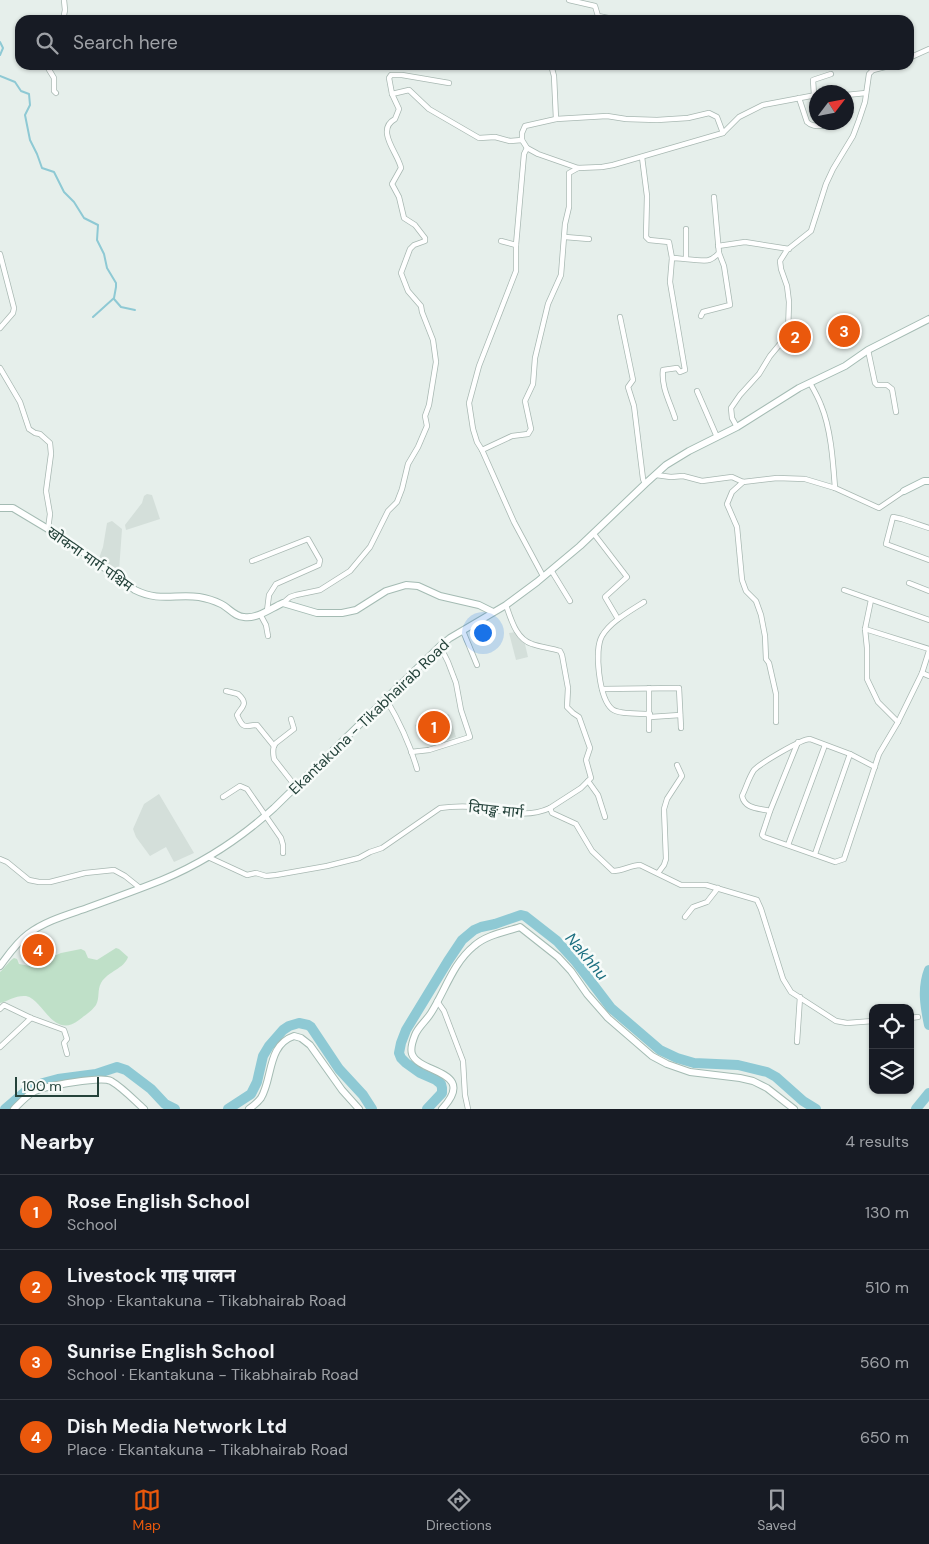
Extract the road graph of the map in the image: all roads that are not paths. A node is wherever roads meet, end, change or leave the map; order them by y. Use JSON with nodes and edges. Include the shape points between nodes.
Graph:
{"nodes":[{"id":1,"x":64,"y":0,"type":"edge"},
{"id":2,"x":569,"y":0,"type":"edge"},
{"id":3,"x":64,"y":15,"type":"edge"},
{"id":4,"x":598,"y":15,"type":"edge"},
{"id":5,"x":929,"y":50,"type":"edge"},
{"id":6,"x":914,"y":56,"type":"edge"},
{"id":7,"x":49,"y":70,"type":"edge"},
{"id":8,"x":552,"y":70,"type":"edge"},
{"id":9,"x":873,"y":70,"type":"edge"},
{"id":10,"x":831,"y":74,"type":"dead end"},
{"id":11,"x":449,"y":83,"type":"dead end"},
{"id":12,"x":814,"y":85,"type":"edge"},
{"id":13,"x":56,"y":93,"type":"dead end"},
{"id":14,"x":866,"y":93,"type":"junction"},
{"id":15,"x":392,"y":94,"type":"junction"},
{"id":16,"x":854,"y":94,"type":"edge"},
{"id":17,"x":809,"y":96,"type":"edge"},
{"id":18,"x":799,"y":98,"type":"junction"},
{"id":19,"x":556,"y":119,"type":"junction"},
{"id":20,"x":809,"y":124,"type":"edge"},
{"id":21,"x":723,"y":133,"type":"junction"},
{"id":22,"x":522,"y":140,"type":"junction"},
{"id":23,"x":527,"y":148,"type":"junction"},
{"id":24,"x":642,"y":157,"type":"junction"},
{"id":25,"x":578,"y":168,"type":"junction"},
{"id":26,"x":714,"y":197,"type":"dead end"},
{"id":27,"x":686,"y":229,"type":"dead end"},
{"id":28,"x":565,"y":237,"type":"junction"},
{"id":29,"x":589,"y":239,"type":"dead end"},
{"id":30,"x":501,"y":241,"type":"dead end"},
{"id":31,"x":516,"y":245,"type":"junction"},
{"id":32,"x":718,"y":246,"type":"junction"},
{"id":33,"x":789,"y":249,"type":"junction"},
{"id":34,"x":719,"y":253,"type":"junction"},
{"id":35,"x":0,"y":254,"type":"edge"},
{"id":36,"x":672,"y":258,"type":"junction"},
{"id":37,"x":686,"y":258,"type":"junction"},
{"id":38,"x":702,"y":316,"type":"dead end"},
{"id":39,"x":620,"y":317,"type":"dead end"},
{"id":40,"x":929,"y":319,"type":"edge"},
{"id":41,"x":0,"y":328,"type":"edge"},
{"id":42,"x":868,"y":350,"type":"junction"},
{"id":43,"x":0,"y":368,"type":"edge"},
{"id":44,"x":810,"y":383,"type":"junction"},
{"id":45,"x":697,"y":391,"type":"dead end"},
{"id":46,"x":896,"y":412,"type":"dead end"},
{"id":47,"x":675,"y":418,"type":"dead end"},
{"id":48,"x":737,"y":427,"type":"junction"},
{"id":49,"x":717,"y":437,"type":"junction"},
{"id":50,"x":482,"y":450,"type":"junction"},
{"id":51,"x":655,"y":474,"type":"junction"},
{"id":52,"x":929,"y":481,"type":"edge"},
{"id":53,"x":743,"y":482,"type":"junction"},
{"id":54,"x":645,"y":484,"type":"junction"},
{"id":55,"x":835,"y":488,"type":"junction"},
{"id":56,"x":904,"y":491,"type":"joint"},
{"id":57,"x":0,"y":508,"type":"edge"},
{"id":58,"x":929,"y":528,"type":"edge"},
{"id":59,"x":48,"y":529,"type":"junction"},
{"id":60,"x":594,"y":534,"type":"junction"},
{"id":61,"x":929,"y":560,"type":"edge"},
{"id":62,"x":252,"y":561,"type":"dead end"},
{"id":63,"x":551,"y":570,"type":"junction"},
{"id":64,"x":544,"y":576,"type":"junction"},
{"id":65,"x":909,"y":583,"type":"dead end"},
{"id":66,"x":844,"y":590,"type":"dead end"},
{"id":67,"x":929,"y":591,"type":"edge"},
{"id":68,"x":871,"y":600,"type":"junction"},
{"id":69,"x":570,"y":601,"type":"dead end"},
{"id":70,"x":644,"y":602,"type":"dead end"},
{"id":71,"x":283,"y":603,"type":"junction"},
{"id":72,"x":506,"y":605,"type":"junction"},
{"id":73,"x":263,"y":612,"type":"junction"},
{"id":74,"x":494,"y":612,"type":"junction"},
{"id":75,"x":618,"y":619,"type":"junction"},
{"id":76,"x":929,"y":620,"type":"edge"},
{"id":77,"x":865,"y":629,"type":"junction"},
{"id":78,"x":463,"y":631,"type":"junction"},
{"id":79,"x":268,"y":636,"type":"dead end"},
{"id":80,"x":440,"y":646,"type":"junction"},
{"id":81,"x":929,"y":650,"type":"edge"},
{"id":82,"x":477,"y":666,"type":"dead end"},
{"id":83,"x":922,"y":673,"type":"junction"},
{"id":84,"x":929,"y":676,"type":"edge"},
{"id":85,"x":649,"y":688,"type":"junction"},
{"id":86,"x":602,"y":689,"type":"junction"},
{"id":87,"x":226,"y":691,"type":"dead end"},
{"id":88,"x":386,"y":699,"type":"junction"},
{"id":89,"x":650,"y":715,"type":"junction"},
{"id":90,"x":680,"y":715,"type":"junction"},
{"id":91,"x":291,"y":719,"type":"dead end"},
{"id":92,"x":776,"y":722,"type":"dead end"},
{"id":93,"x":898,"y":722,"type":"junction"},
{"id":94,"x":681,"y":728,"type":"dead end"},
{"id":95,"x":650,"y":730,"type":"dead end"},
{"id":96,"x":798,"y":742,"type":"junction"},
{"id":97,"x":825,"y":745,"type":"junction"},
{"id":98,"x":274,"y":746,"type":"junction"},
{"id":99,"x":412,"y":752,"type":"junction"},
{"id":100,"x":850,"y":754,"type":"junction"},
{"id":101,"x":677,"y":765,"type":"dead end"},
{"id":102,"x":875,"y":767,"type":"junction"},
{"id":103,"x":417,"y":769,"type":"dead end"},
{"id":104,"x":588,"y":781,"type":"junction"},
{"id":105,"x":296,"y":787,"type":"junction"},
{"id":106,"x":223,"y":797,"type":"dead end"},
{"id":107,"x":550,"y":808,"type":"junction"},
{"id":108,"x":770,"y":811,"type":"junction"},
{"id":109,"x":266,"y":816,"type":"junction"},
{"id":110,"x":605,"y":816,"type":"dead end"},
{"id":111,"x":788,"y":845,"type":"junction"},
{"id":112,"x":283,"y":853,"type":"dead end"},
{"id":113,"x":815,"y":854,"type":"junction"},
{"id":114,"x":208,"y":857,"type":"junction"},
{"id":115,"x":0,"y":859,"type":"edge"},
{"id":116,"x":658,"y":873,"type":"junction"},
{"id":117,"x":140,"y":888,"type":"junction"},
{"id":118,"x":718,"y":888,"type":"junction"},
{"id":119,"x":685,"y":917,"type":"dead end"},
{"id":120,"x":0,"y":966,"type":"edge"},
{"id":121,"x":800,"y":997,"type":"junction"},
{"id":122,"x":437,"y":1001,"type":"junction"},
{"id":123,"x":0,"y":1009,"type":"edge"},
{"id":124,"x":918,"y":1017,"type":"dead end"},
{"id":125,"x":31,"y":1018,"type":"junction"},
{"id":126,"x":914,"y":1018,"type":"edge"},
{"id":127,"x":869,"y":1021,"type":"edge"},
{"id":128,"x":797,"y":1042,"type":"dead end"},
{"id":129,"x":0,"y":1047,"type":"edge"},
{"id":130,"x":67,"y":1054,"type":"dead end"},
{"id":131,"x":14,"y":1109,"type":"edge"},
{"id":132,"x":144,"y":1109,"type":"edge"},
{"id":133,"x":249,"y":1109,"type":"edge"},
{"id":134,"x":359,"y":1109,"type":"edge"},
{"id":135,"x":442,"y":1109,"type":"edge"},
{"id":136,"x":468,"y":1109,"type":"edge"},
{"id":137,"x":794,"y":1109,"type":"edge"}],
"edges":[{"from":1,"to":3,"type":"street"},
{"from":2,"to":4,"type":"street","via":[[595,6]]},
{"from":5,"to":6,"type":"street"},
{"from":7,"to":13,"type":"street"},
{"from":8,"to":19,"type":"street"},
{"from":9,"to":14,"type":"street","via":[[868,74]]},
{"from":10,"to":12,"type":"street","via":[[813,80]]},
{"from":11,"to":15,"type":"street","via":[[391,75],[388,78]]},
{"from":14,"to":16,"type":"street"},
{"from":14,"to":33,"type":"street","via":[[853,136],[826,184],[811,231]]},
{"from":15,"to":22,"type":"street","via":[[409,90],[429,109],[479,138]]},
{"from":15,"to":71,"type":"street","via":[[399,109],[396,119],[387,128],[388,141],[401,168],[392,184],[404,218],[416,225],[425,238],[410,249],[401,273],[408,291],[421,306],[435,349],[427,426],[408,464],[397,502],[388,511],[370,547],[341,578],[320,590],[290,597]]},
{"from":17,"to":18,"type":"street"},
{"from":18,"to":20,"type":"street"},
{"from":18,"to":21,"type":"street","via":[[758,107],[739,117]]},
{"from":19,"to":21,"type":"street","via":[[607,116],[656,120],[709,113],[717,117]]},
{"from":19,"to":22,"type":"street","via":[[525,126]]},
{"from":21,"to":24,"type":"street"},
{"from":22,"to":23,"type":"street"},
{"from":23,"to":25,"type":"street"},
{"from":23,"to":31,"type":"street"},
{"from":24,"to":25,"type":"street","via":[[613,166]]},
{"from":24,"to":36,"type":"street","via":[[647,196],[646,237],[670,242]]},
{"from":25,"to":28,"type":"street","via":[[569,173]]},
{"from":26,"to":32,"type":"street"},
{"from":27,"to":37,"type":"street"},
{"from":28,"to":29,"type":"street"},
{"from":28,"to":50,"type":"street","via":[[561,275],[548,304],[534,358],[533,384],[525,401],[531,429],[528,434],[512,436]]},
{"from":30,"to":31,"type":"street"},
{"from":31,"to":50,"type":"street","via":[[516,271],[479,366],[470,403],[473,428]]},
{"from":32,"to":33,"type":"street","via":[[746,242]]},
{"from":32,"to":34,"type":"street"},
{"from":33,"to":48,"type":"street","via":[[780,260],[789,302],[788,332],[731,408]]},
{"from":34,"to":37,"type":"street","via":[[704,261]]},
{"from":34,"to":38,"type":"street","via":[[730,305],[703,312]]},
{"from":35,"to":41,"type":"street","via":[[14,308]]},
{"from":36,"to":37,"type":"street"},
{"from":36,"to":47,"type":"street","via":[[670,282],[685,370],[663,370],[662,384]]},
{"from":39,"to":54,"type":"street","via":[[633,380],[628,387],[634,406]]},
{"from":40,"to":42,"type":"street","name":"Ekantakuna - Tikabhairab Road"},
{"from":42,"to":44,"type":"street","name":"Ekantakuna - Tikabhairab Road","via":[[845,366]]},
{"from":42,"to":46,"type":"street","via":[[875,383],[892,389]]},
{"from":43,"to":59,"type":"street","via":[[20,402],[29,429],[50,443],[52,454],[46,491],[50,514]]},
{"from":44,"to":48,"type":"street","name":"Ekantakuna - Tikabhairab Road"},
{"from":44,"to":55,"type":"street","via":[[822,406]]},
{"from":45,"to":49,"type":"street"},
{"from":48,"to":49,"type":"street","name":"Ekantakuna - Tikabhairab Road"},
{"from":49,"to":51,"type":"street","name":"Ekantakuna - Tikabhairab Road","via":[[688,451]]},
{"from":50,"to":64,"type":"street","via":[[514,522]]},
{"from":51,"to":53,"type":"street","via":[[702,481],[732,477]]},
{"from":51,"to":54,"type":"street","name":"Ekantakuna - Tikabhairab Road"},
{"from":52,"to":56,"type":"street"},
{"from":53,"to":55,"type":"street","via":[[777,478],[805,480]]},
{"from":53,"to":92,"type":"street","via":[[732,492],[727,504],[737,527],[742,580],[746,591],[756,600],[761,615],[766,659],[776,694]]},
{"from":54,"to":60,"type":"street","name":"Ekantakuna - Tikabhairab Road"},
{"from":55,"to":56,"type":"street","via":[[879,508]]},
{"from":57,"to":59,"type":"street","name":"खोकना मार्ग पश्चिम","via":[[13,508]]},
{"from":58,"to":61,"type":"street","via":[[893,517],[886,544]]},
{"from":59,"to":73,"type":"street","name":"खोकना मार्ग पश्चिम","via":[[143,594],[151,597],[199,597],[221,604],[243,618]]},
{"from":60,"to":63,"type":"street","name":"Ekantakuna - Tikabhairab Road"},
{"from":60,"to":75,"type":"street","via":[[626,577],[605,597]]},
{"from":62,"to":73,"type":"street","via":[[308,539],[320,560],[318,565],[276,584]]},
{"from":63,"to":64,"type":"street","name":"Ekantakuna - Tikabhairab Road"},
{"from":63,"to":69,"type":"street"},
{"from":64,"to":72,"type":"street","name":"Ekantakuna - Tikabhairab Road"},
{"from":65,"to":67,"type":"street"},
{"from":66,"to":68,"type":"street"},
{"from":68,"to":76,"type":"street"},
{"from":68,"to":77,"type":"street"},
{"from":70,"to":75,"type":"street"},
{"from":71,"to":73,"type":"street","name":"खोकना मार्ग पश्चिम"},
{"from":71,"to":74,"type":"street","via":[[317,614],[342,613],[356,610],[386,591],[406,585],[418,586]]},
{"from":72,"to":74,"type":"street","name":"Ekantakuna - Tikabhairab Road"},
{"from":72,"to":104,"type":"street","via":[[515,629],[527,642],[560,651],[562,655],[568,688],[567,707],[579,717],[590,748],[586,760],[591,778]]},
{"from":73,"to":79,"type":"street"},
{"from":74,"to":78,"type":"street","name":"Ekantakuna - Tikabhairab Road"},
{"from":75,"to":86,"type":"street","via":[[602,636],[597,653]]},
{"from":77,"to":81,"type":"street"},
{"from":77,"to":93,"type":"street","via":[[867,679],[878,702]]},
{"from":78,"to":80,"type":"street","name":"Ekantakuna - Tikabhairab Road"},
{"from":78,"to":82,"type":"street"},
{"from":80,"to":88,"type":"street","name":"Ekantakuna - Tikabhairab Road"},
{"from":80,"to":99,"type":"street","via":[[456,683],[470,737]]},
{"from":81,"to":83,"type":"street"},
{"from":83,"to":84,"type":"street"},
{"from":83,"to":93,"type":"street"},
{"from":85,"to":86,"type":"street"},
{"from":85,"to":89,"type":"street"},
{"from":85,"to":90,"type":"street","via":[[679,688]]},
{"from":86,"to":89,"type":"street","via":[[604,699],[619,713]]},
{"from":87,"to":98,"type":"street","via":[[238,694],[244,702],[237,715],[244,726],[258,725]]},
{"from":88,"to":99,"type":"street"},
{"from":88,"to":105,"type":"street","name":"Ekantakuna - Tikabhairab Road"},
{"from":89,"to":90,"type":"street"},
{"from":89,"to":95,"type":"street"},
{"from":90,"to":94,"type":"street"},
{"from":91,"to":98,"type":"street","via":[[294,729]]},
{"from":93,"to":102,"type":"street"},
{"from":96,"to":97,"type":"street","via":[[810,739]]},
{"from":96,"to":108,"type":"street"},
{"from":96,"to":108,"type":"street","via":[[756,769],[742,796],[747,806]]},
{"from":97,"to":100,"type":"street"},
{"from":97,"to":111,"type":"street"},
{"from":98,"to":105,"type":"street","via":[[274,759]]},
{"from":99,"to":103,"type":"street"},
{"from":100,"to":102,"type":"street"},
{"from":100,"to":113,"type":"street"},
{"from":101,"to":116,"type":"street","via":[[682,776],[665,803],[666,859]]},
{"from":102,"to":113,"type":"street","via":[[844,859],[835,862]]},
{"from":104,"to":107,"type":"street"},
{"from":104,"to":110,"type":"street","via":[[598,795]]},
{"from":105,"to":109,"type":"street","name":"Ekantakuna - Tikabhairab Road"},
{"from":106,"to":109,"type":"street","via":[[236,788],[248,789]]},
{"from":107,"to":114,"type":"street","name":"दिपङ्ख मार्ग","via":[[530,814],[482,808],[440,808],[382,848],[359,858],[276,875],[247,875]]},
{"from":107,"to":116,"type":"street","via":[[552,813],[576,824],[592,851],[613,871],[640,865]]},
{"from":108,"to":111,"type":"street","via":[[762,835]]},
{"from":109,"to":112,"type":"street","via":[[281,838]]},
{"from":109,"to":114,"type":"street","name":"Ekantakuna - Tikabhairab Road"},
{"from":111,"to":113,"type":"street"},
{"from":114,"to":117,"type":"street","name":"Ekantakuna - Tikabhairab Road"},
{"from":115,"to":117,"type":"street","via":[[29,880],[38,882],[114,870]]},
{"from":116,"to":118,"type":"street","via":[[681,885]]},
{"from":117,"to":120,"type":"street","name":"Ekantakuna - Tikabhairab Road","via":[[56,919],[29,933]]},
{"from":118,"to":119,"type":"street","via":[[707,902],[693,907]]},
{"from":118,"to":121,"type":"street","via":[[757,900],[783,979],[791,992]]},
{"from":121,"to":127,"type":"street","via":[[836,1021]]},
{"from":121,"to":128,"type":"street"},
{"from":122,"to":135,"type":"street","via":[[415,1033],[411,1048],[419,1062],[446,1076],[452,1083],[450,1100]]},
{"from":122,"to":136,"type":"street","via":[[463,1061]]},
{"from":122,"to":137,"type":"street","via":[[472,946],[480,940],[520,927],[558,957],[608,1018],[652,1056],[690,1072],[753,1081]]},
{"from":123,"to":125,"type":"street","via":[[4,1005]]},
{"from":124,"to":126,"type":"street"},
{"from":125,"to":129,"type":"street"},
{"from":125,"to":130,"type":"street","via":[[64,1030]]},
{"from":131,"to":132,"type":"street","via":[[37,1090],[100,1079],[110,1080]]},
{"from":133,"to":134,"type":"street","via":[[261,1099],[274,1055],[283,1043],[294,1036],[310,1045]]}]}
